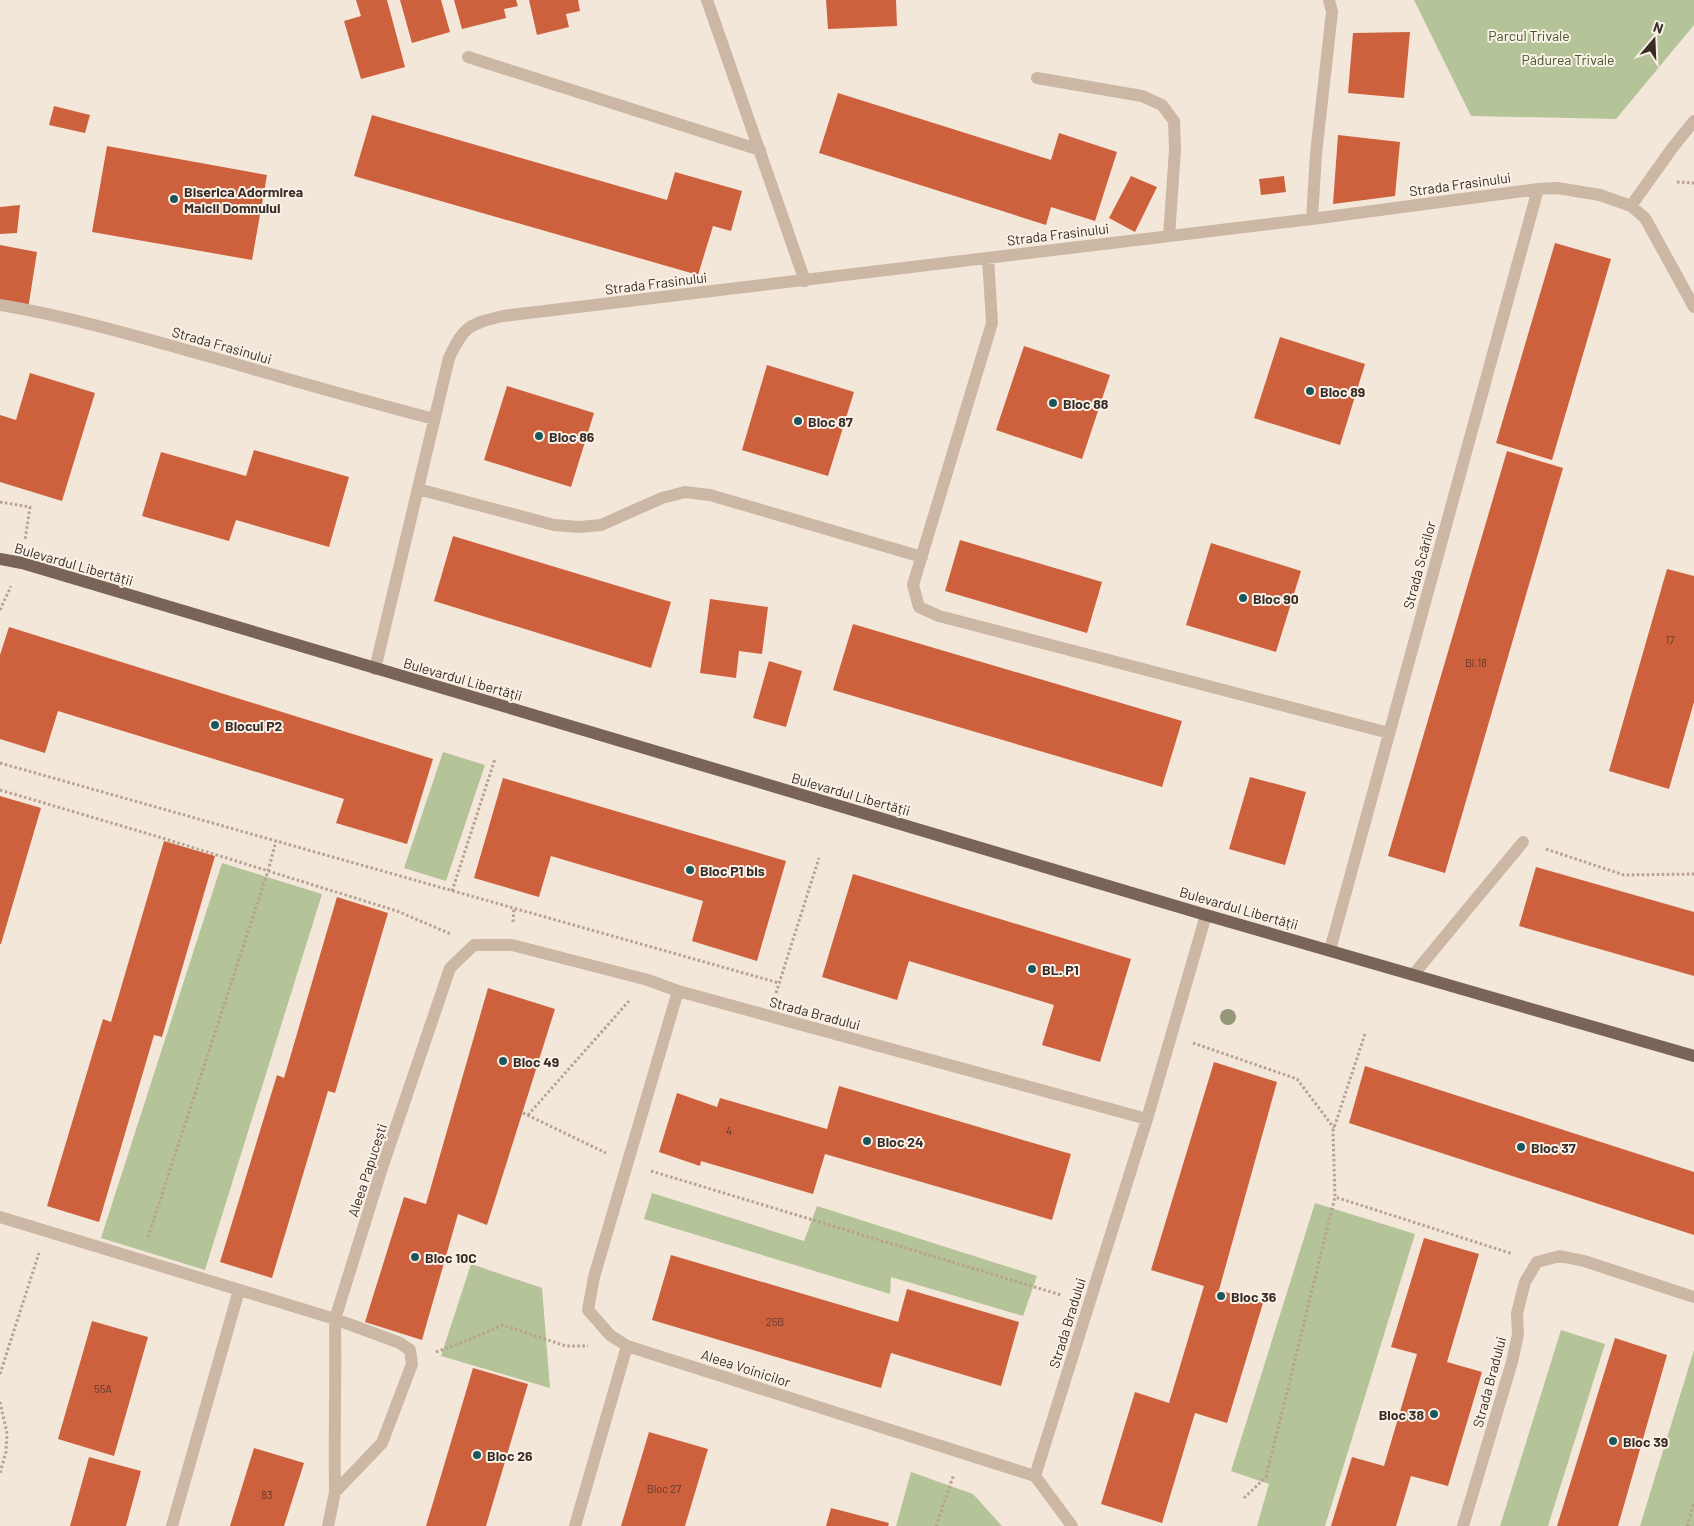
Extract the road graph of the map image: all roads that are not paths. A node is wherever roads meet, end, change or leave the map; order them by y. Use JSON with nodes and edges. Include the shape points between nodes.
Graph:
{"nodes":[{"id":1,"x":707,"y":0,"type":"edge"},
{"id":2,"x":1330,"y":0,"type":"edge"},
{"id":3,"x":468,"y":57,"type":"dead end"},
{"id":4,"x":1037,"y":78,"type":"dead end"},
{"id":5,"x":1694,"y":122,"type":"edge"},
{"id":6,"x":760,"y":150,"type":"junction"},
{"id":7,"x":1538,"y":189,"type":"junction"},
{"id":8,"x":1631,"y":206,"type":"junction"},
{"id":9,"x":1312,"y":219,"type":"junction"},
{"id":10,"x":1169,"y":236,"type":"junction"},
{"id":11,"x":988,"y":258,"type":"junction"},
{"id":12,"x":805,"y":281,"type":"junction"},
{"id":13,"x":0,"y":305,"type":"edge"},
{"id":14,"x":1694,"y":307,"type":"edge"},
{"id":15,"x":434,"y":419,"type":"junction"},
{"id":16,"x":418,"y":488,"type":"junction"},
{"id":17,"x":922,"y":557,"type":"junction"},
{"id":18,"x":0,"y":559,"type":"edge"},
{"id":19,"x":375,"y":669,"type":"junction"},
{"id":20,"x":1389,"y":733,"type":"junction"},
{"id":21,"x":1523,"y":842,"type":"road end"},
{"id":22,"x":1206,"y":915,"type":"junction"},
{"id":23,"x":474,"y":945,"type":"joint"},
{"id":24,"x":1330,"y":950,"type":"junction"},
{"id":25,"x":1414,"y":974,"type":"junction"},
{"id":26,"x":678,"y":991,"type":"junction"},
{"id":27,"x":1694,"y":1056,"type":"edge"},
{"id":28,"x":1147,"y":1120,"type":"junction"},
{"id":29,"x":0,"y":1216,"type":"edge"},
{"id":30,"x":239,"y":1290,"type":"junction"},
{"id":31,"x":1694,"y":1297,"type":"edge"},
{"id":32,"x":335,"y":1320,"type":"junction"},
{"id":33,"x":627,"y":1346,"type":"junction"},
{"id":34,"x":1035,"y":1476,"type":"junction"},
{"id":35,"x":335,"y":1492,"type":"junction"},
{"id":36,"x":172,"y":1526,"type":"edge"},
{"id":37,"x":328,"y":1526,"type":"edge"},
{"id":38,"x":575,"y":1526,"type":"edge"},
{"id":39,"x":1072,"y":1526,"type":"edge"},
{"id":40,"x":1463,"y":1526,"type":"edge"}],
"edges":[{"from":1,"to":6,"type":"street"},
{"from":2,"to":9,"type":"street","via":[[1332,12]]},
{"from":3,"to":6,"type":"street"},
{"from":4,"to":10,"type":"street","via":[[1142,96],[1162,105],[1174,121]]},
{"from":5,"to":8,"type":"street"},
{"from":6,"to":12,"type":"street"},
{"from":7,"to":8,"type":"street","name":"Strada Frasinului","via":[[1557,188],[1600,195]]},
{"from":7,"to":9,"type":"street","name":"Strada Frasinului"},
{"from":7,"to":20,"type":"street","name":"Strada Scărilor"},
{"from":8,"to":14,"type":"street","name":"Strada Frasinului","via":[[1645,218]]},
{"from":9,"to":10,"type":"street","name":"Strada Frasinului"},
{"from":10,"to":11,"type":"street","name":"Strada Frasinului"},
{"from":11,"to":12,"type":"street","name":"Strada Frasinului"},
{"from":11,"to":17,"type":"street","via":[[992,323]]},
{"from":12,"to":15,"type":"street","name":"Strada Frasinului","via":[[503,316],[476,322],[459,336],[448,358]]},
{"from":13,"to":15,"type":"street","name":"Strada Frasinului","via":[[127,333]]},
{"from":15,"to":16,"type":"street","name":"Strada Frasinului"},
{"from":16,"to":17,"type":"street","via":[[554,526],[579,527],[601,524],[662,498],[685,492],[710,495]]},
{"from":16,"to":19,"type":"street","name":"Strada Frasinului"},
{"from":17,"to":20,"type":"street","via":[[914,585],[919,607],[939,616]]},
{"from":18,"to":19,"type":"main road","name":"Bulevardul Libertății"},
{"from":19,"to":22,"type":"main road","name":"Bulevardul Libertății"},
{"from":20,"to":24,"type":"street","name":"Strada Scărilor"},
{"from":21,"to":25,"type":"street"},
{"from":22,"to":24,"type":"main road","name":"Bulevardul Libertății"},
{"from":22,"to":28,"type":"street","name":"Strada Bradului"},
{"from":23,"to":26,"type":"street","name":"Strada Bradului","via":[[512,945],[648,980]]},
{"from":23,"to":32,"type":"street","name":"Aleea Papucești","via":[[450,968],[382,1168]]},
{"from":24,"to":25,"type":"main road","name":"Bulevardul Libertății"},
{"from":25,"to":27,"type":"main road","name":"Bulevardul Libertății"},
{"from":26,"to":28,"type":"street","name":"Strada Bradului"},
{"from":26,"to":33,"type":"street","name":"Aleea Voinicilor","via":[[594,1277],[588,1310],[610,1335]]},
{"from":28,"to":34,"type":"street","name":"Strada Bradului"},
{"from":29,"to":30,"type":"street"},
{"from":30,"to":32,"type":"street"},
{"from":30,"to":36,"type":"street"},
{"from":31,"to":40,"type":"street","name":"Strada Bradului","via":[[1584,1261],[1560,1256],[1536,1262],[1525,1282],[1516,1313],[1518,1334],[1512,1362]]},
{"from":32,"to":35,"type":"street","name":"Aleea Papucești"},
{"from":32,"to":35,"type":"street","via":[[400,1343],[410,1350],[412,1364],[382,1443]]},
{"from":33,"to":34,"type":"street","name":"Aleea Voinicilor"},
{"from":33,"to":38,"type":"street"},
{"from":34,"to":39,"type":"street"},
{"from":35,"to":37,"type":"street","name":"Aleea Papucești"}]}
